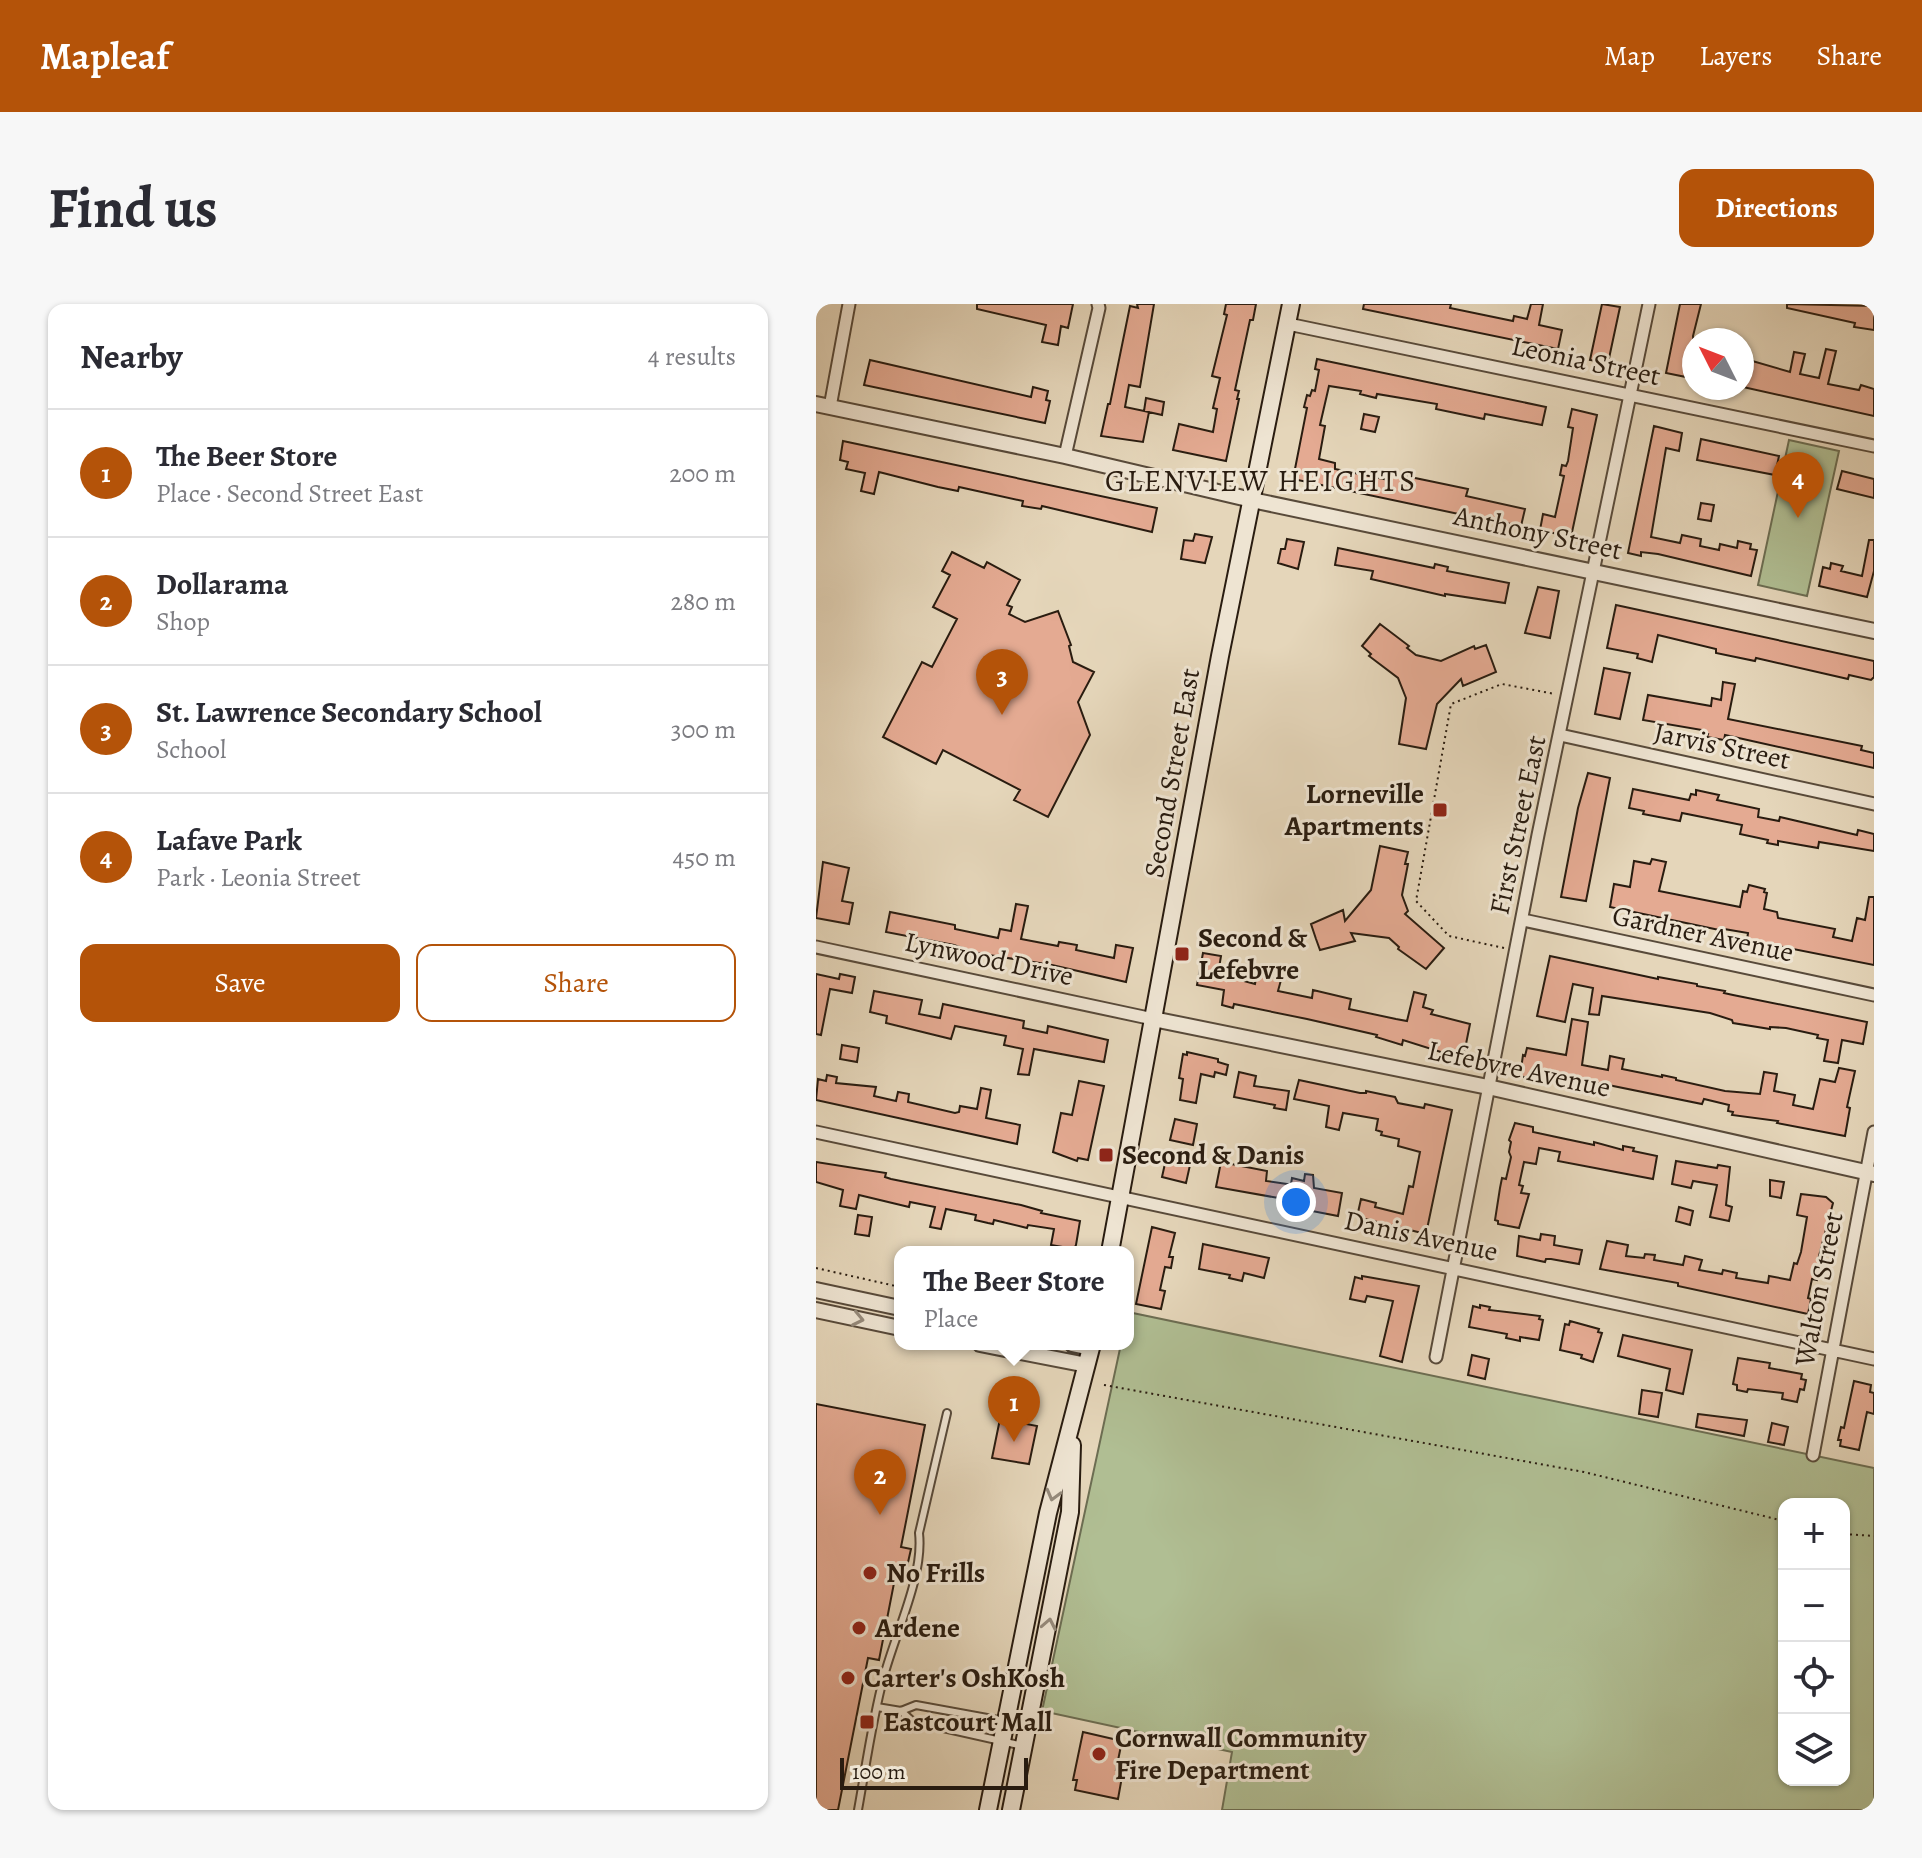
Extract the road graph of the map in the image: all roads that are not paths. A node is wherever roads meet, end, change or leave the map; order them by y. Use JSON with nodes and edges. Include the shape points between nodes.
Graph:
{"nodes":[{"id":1,"x":849,"y":304,"type":"edge"},
{"id":2,"x":1098,"y":304,"type":"edge"},
{"id":3,"x":1291,"y":304,"type":"edge"},
{"id":4,"x":1649,"y":304,"type":"edge"},
{"id":5,"x":1288,"y":324,"type":"junction"},
{"id":6,"x":1631,"y":395,"type":"junction"},
{"id":7,"x":823,"y":406,"type":"edge"},
{"id":8,"x":1874,"y":446,"type":"edge"},
{"id":9,"x":1065,"y":456,"type":"junction"},
{"id":10,"x":1252,"y":500,"type":"junction"},
{"id":11,"x":1594,"y":572,"type":"junction"},
{"id":12,"x":1874,"y":631,"type":"edge"},
{"id":13,"x":1560,"y":735,"type":"junction"},
{"id":14,"x":1874,"y":804,"type":"edge"},
{"id":15,"x":1523,"y":920,"type":"junction"},
{"id":16,"x":816,"y":947,"type":"edge"},
{"id":17,"x":1874,"y":995,"type":"edge"},
{"id":18,"x":1153,"y":1019,"type":"junction"},
{"id":19,"x":1488,"y":1087,"type":"junction"},
{"id":20,"x":816,"y":1132,"type":"edge"},
{"id":21,"x":1874,"y":1132,"type":"edge"},
{"id":22,"x":1870,"y":1173,"type":"edge"},
{"id":23,"x":1121,"y":1196,"type":"junction"},
{"id":24,"x":1111,"y":1246,"type":"edge"},
{"id":25,"x":1453,"y":1268,"type":"junction"},
{"id":26,"x":816,"y":1290,"type":"edge"},
{"id":27,"x":894,"y":1307,"type":"edge"},
{"id":28,"x":816,"y":1310,"type":"edge"},
{"id":29,"x":894,"y":1327,"type":"edge"},
{"id":30,"x":1011,"y":1350,"type":"edge"},
{"id":31,"x":1091,"y":1350,"type":"edge"},
{"id":32,"x":1832,"y":1350,"type":"junction"},
{"id":33,"x":1436,"y":1357,"type":"dead end"},
{"id":34,"x":1874,"y":1359,"type":"edge"},
{"id":35,"x":1087,"y":1365,"type":"junction"},
{"id":36,"x":947,"y":1413,"type":"dead end"},
{"id":37,"x":1073,"y":1419,"type":"junction"},
{"id":38,"x":1813,"y":1455,"type":"dead end"},
{"id":39,"x":877,"y":1707,"type":"junction"},
{"id":40,"x":901,"y":1711,"type":"junction"},
{"id":41,"x":1006,"y":1722,"type":"junction"},
{"id":42,"x":1029,"y":1726,"type":"junction"},
{"id":43,"x":1002,"y":1741,"type":"junction"},
{"id":44,"x":1025,"y":1747,"type":"junction"},
{"id":45,"x":858,"y":1810,"type":"edge"},
{"id":46,"x":988,"y":1810,"type":"edge"},
{"id":47,"x":1011,"y":1810,"type":"edge"}],
"edges":[{"from":1,"to":7,"type":"street"},
{"from":2,"to":9,"type":"street"},
{"from":3,"to":5,"type":"main road","name":"Second Street East"},
{"from":4,"to":6,"type":"street","name":"First Street East"},
{"from":5,"to":6,"type":"street","name":"Leonia Street"},
{"from":5,"to":10,"type":"main road","name":"Second Street East"},
{"from":6,"to":8,"type":"street","name":"Leonia Street"},
{"from":6,"to":11,"type":"street","name":"First Street East"},
{"from":7,"to":9,"type":"street","name":"Anthony Street"},
{"from":9,"to":10,"type":"street","name":"Anthony Street"},
{"from":10,"to":11,"type":"street","name":"Anthony Street"},
{"from":10,"to":18,"type":"main road","name":"Second Street East"},
{"from":11,"to":12,"type":"street","name":"Anthony Street"},
{"from":11,"to":13,"type":"street","name":"First Street East"},
{"from":13,"to":14,"type":"street","name":"Jarvis Street"},
{"from":13,"to":15,"type":"street","name":"First Street East"},
{"from":15,"to":17,"type":"street","name":"Gardner Avenue"},
{"from":15,"to":19,"type":"street","name":"First Street East"},
{"from":16,"to":18,"type":"street","name":"Lynwood Drive"},
{"from":18,"to":19,"type":"street","name":"Lefebvre Avenue"},
{"from":18,"to":23,"type":"main road","name":"Second Street East"},
{"from":19,"to":22,"type":"street","name":"Lefebvre Avenue"},
{"from":19,"to":25,"type":"street","name":"First Street East"},
{"from":20,"to":23,"type":"street","name":"Danis Avenue"},
{"from":21,"to":22,"type":"street","name":"Walton Street"},
{"from":22,"to":32,"type":"street","name":"Walton Street"},
{"from":23,"to":24,"type":"main road","name":"Second Street East"},
{"from":23,"to":25,"type":"street","name":"Danis Avenue"},
{"from":25,"to":32,"type":"street","name":"Danis Avenue"},
{"from":25,"to":33,"type":"street","name":"First Street East"},
{"from":26,"to":27,"type":"street"},
{"from":28,"to":29,"type":"street","one_way":true},
{"from":30,"to":35,"type":"street"},
{"from":31,"to":35,"type":"main road"},
{"from":32,"to":34,"type":"street","name":"Danis Avenue"},
{"from":32,"to":38,"type":"street","name":"Walton Street"},
{"from":35,"to":37,"type":"main road"},
{"from":36,"to":39,"type":"lane","via":[[913,1579]]},
{"from":37,"to":41,"type":"main road","one_way":true,"via":[[1048,1513]]},
{"from":42,"to":37,"type":"main road","one_way":true,"via":[[1070,1512]]},
{"from":39,"to":40,"type":"lane"},
{"from":39,"to":45,"type":"lane"},
{"from":40,"to":41,"type":"lane","via":[[916,1705]]},
{"from":40,"to":43,"type":"lane","via":[[912,1721]]},
{"from":41,"to":42,"type":"lane"},
{"from":41,"to":43,"type":"main road"},
{"from":42,"to":44,"type":"main road"},
{"from":43,"to":44,"type":"lane"},
{"from":43,"to":46,"type":"main road"},
{"from":44,"to":47,"type":"main road"}]}
